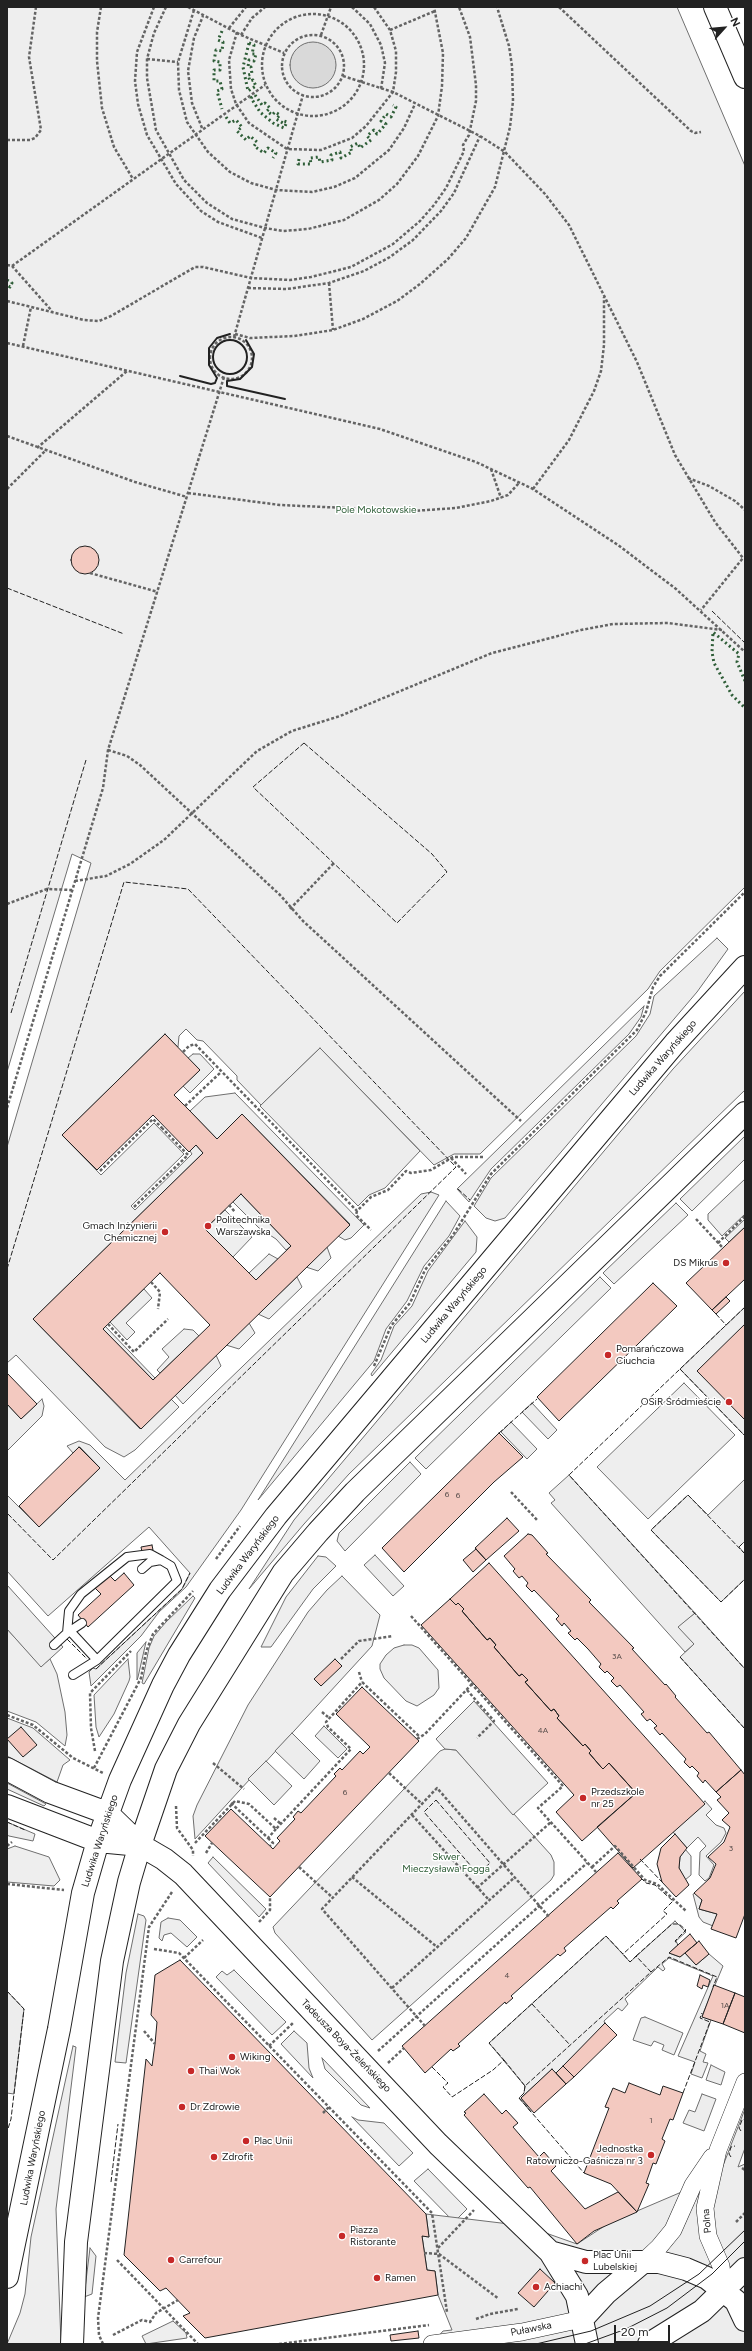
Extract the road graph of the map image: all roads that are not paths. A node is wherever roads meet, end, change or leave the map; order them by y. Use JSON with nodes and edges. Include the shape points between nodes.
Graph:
{"nodes":[{"id":1,"x":715,"y":7,"type":"edge"},
{"id":2,"x":745,"y":77,"type":"edge"},
{"id":3,"x":745,"y":968,"type":"edge"},
{"id":4,"x":745,"y":1113,"type":"edge"},
{"id":5,"x":161,"y":1560,"type":"junction"},
{"id":6,"x":142,"y":1569,"type":"dead end"},
{"id":7,"x":82,"y":1624,"type":"dead end"},
{"id":8,"x":69,"y":1633,"type":"junction"},
{"id":9,"x":54,"y":1645,"type":"dead end"},
{"id":10,"x":96,"y":1660,"type":"junction"},
{"id":11,"x":73,"y":1675,"type":"dead end"},
{"id":12,"x":7,"y":1769,"type":"edge"},
{"id":13,"x":7,"y":1806,"type":"edge"},
{"id":14,"x":107,"y":1814,"type":"junction"},
{"id":15,"x":98,"y":1841,"type":"junction"},
{"id":16,"x":140,"y":1845,"type":"junction"},
{"id":17,"x":745,"y":2082,"type":"edge"},
{"id":18,"x":718,"y":2150,"type":"junction"},
{"id":19,"x":550,"y":2252,"type":"junction"},
{"id":20,"x":643,"y":2262,"type":"junction"},
{"id":21,"x":745,"y":2269,"type":"edge"},
{"id":22,"x":7,"y":2277,"type":"edge"},
{"id":23,"x":737,"y":2304,"type":"edge"},
{"id":24,"x":582,"y":2319,"type":"junction"},
{"id":25,"x":73,"y":2343,"type":"edge"},
{"id":26,"x":432,"y":2344,"type":"edge"},
{"id":27,"x":587,"y":2344,"type":"edge"},
{"id":28,"x":649,"y":2344,"type":"edge"}],
"edges":[{"from":1,"to":2,"type":"main road"},
{"from":3,"to":14,"type":"main road","name":"Ludwika Waryńskiego","via":[[675,1043],[246,1556],[201,1619],[166,1679]]},
{"from":4,"to":16,"type":"main road","via":[[355,1492],[283,1573],[189,1724],[166,1769]]},
{"from":5,"to":6,"type":"lane","via":[[150,1562]]},
{"from":5,"to":8,"type":"lane","via":[[150,1554],[127,1557],[81,1594],[69,1611]]},
{"from":5,"to":10,"type":"lane","via":[[171,1566],[177,1581]]},
{"from":7,"to":8,"type":"lane"},
{"from":8,"to":9,"type":"lane"},
{"from":8,"to":10,"type":"lane"},
{"from":10,"to":11,"type":"lane"},
{"from":12,"to":14,"type":"main road","via":[[50,1792]]},
{"from":13,"to":15,"type":"main road","name":"Tadeusza Boya-Żeleńskiego"},
{"from":14,"to":15,"type":"main road","name":"Ludwika Waryńskiego"},
{"from":14,"to":16,"type":"main road","name":"Tadeusza Boya-Żeleńskiego"},
{"from":15,"to":16,"type":"main road","name":"Tadeusza Boya-Żeleńskiego"},
{"from":15,"to":22,"type":"main road","name":"Ludwika Waryńskiego","via":[[83,1893],[59,2029]]},
{"from":16,"to":19,"type":"main road","name":"Tadeusza Boya-Żeleńskiego","via":[[164,1859],[182,1874],[438,2144]]},
{"from":16,"to":25,"type":"main road","via":[[129,1882],[112,1961],[76,2242]]},
{"from":17,"to":18,"type":"street","name":"Polna"},
{"from":18,"to":20,"type":"street","name":"Polna","via":[[693,2185],[674,2230]]},
{"from":18,"to":23,"type":"street","name":"Polna","via":[[708,2190],[706,2225]]},
{"from":19,"to":20,"type":"main road","name":"Tadeusza Boya-Żeleńskiego","via":[[586,2262]]},
{"from":19,"to":24,"type":"main road","name":"Tadeusza Boya-Żeleńskiego","via":[[572,2286]]},
{"from":20,"to":23,"type":"main road","via":[[659,2262],[686,2268],[707,2278]]},
{"from":20,"to":24,"type":"main road","via":[[618,2282]]},
{"from":21,"to":23,"type":"main road"},
{"from":23,"to":28,"type":"main road","via":[[702,2311]]},
{"from":24,"to":26,"type":"street","name":"Puławska","via":[[522,2332]]},
{"from":24,"to":27,"type":"main road"}]}
